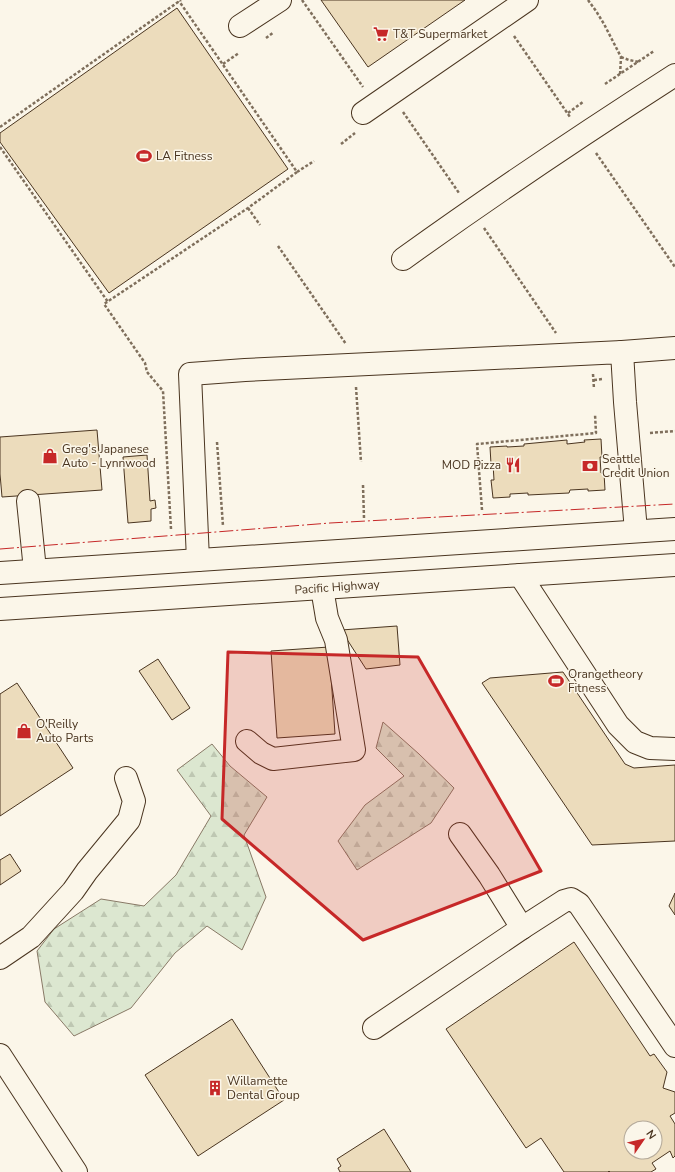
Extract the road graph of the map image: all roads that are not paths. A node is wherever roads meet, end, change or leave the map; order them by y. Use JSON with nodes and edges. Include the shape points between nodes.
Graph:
{"nodes":[{"id":1,"x":280,"y":0,"type":"edge"},
{"id":2,"x":527,"y":0,"type":"edge"},
{"id":3,"x":240,"y":26,"type":"dead end"},
{"id":4,"x":675,"y":75,"type":"edge"},
{"id":5,"x":361,"y":122,"type":"road end"},
{"id":6,"x":403,"y":259,"type":"dead end"},
{"id":7,"x":675,"y":348,"type":"edge"},
{"id":8,"x":622,"y":352,"type":"junction"},
{"id":9,"x":28,"y":501,"type":"dead end"},
{"id":10,"x":675,"y":529,"type":"edge"},
{"id":11,"x":636,"y":531,"type":"junction"},
{"id":12,"x":198,"y":560,"type":"junction"},
{"id":13,"x":675,"y":565,"type":"edge"},
{"id":14,"x":35,"y":570,"type":"junction"},
{"id":15,"x":0,"y":573,"type":"edge"},
{"id":16,"x":520,"y":575,"type":"junction"},
{"id":17,"x":322,"y":588,"type":"junction"},
{"id":18,"x":0,"y":610,"type":"edge"},
{"id":19,"x":247,"y":741,"type":"dead end"},
{"id":20,"x":675,"y":749,"type":"edge"},
{"id":21,"x":126,"y":778,"type":"dead end"},
{"id":22,"x":460,"y":834,"type":"dead end"},
{"id":23,"x":522,"y":928,"type":"junction"},
{"id":24,"x":0,"y":958,"type":"edge"},
{"id":25,"x":374,"y":1028,"type":"dead end"},
{"id":26,"x":675,"y":1046,"type":"edge"},
{"id":27,"x":0,"y":1055,"type":"edge"},
{"id":28,"x":76,"y":1172,"type":"edge"}],
"edges":[{"from":1,"to":3,"type":"main road"},
{"from":2,"to":5,"type":"main road"},
{"from":4,"to":6,"type":"main road","via":[[497,192]]},
{"from":7,"to":8,"type":"main road"},
{"from":8,"to":11,"type":"main road"},
{"from":8,"to":12,"type":"main road","via":[[190,374]]},
{"from":9,"to":14,"type":"main road"},
{"from":10,"to":11,"type":"main road"},
{"from":11,"to":12,"type":"main road"},
{"from":12,"to":14,"type":"main road"},
{"from":13,"to":16,"type":"main road","name":"Pacific Highway"},
{"from":14,"to":15,"type":"main road"},
{"from":16,"to":17,"type":"main road","name":"Pacific Highway"},
{"from":16,"to":20,"type":"main road","via":[[618,725],[635,742],[650,748]]},
{"from":17,"to":18,"type":"main road","name":"Pacific Highway"},
{"from":17,"to":19,"type":"main road","via":[[327,618],[336,640],[354,750],[272,760]]},
{"from":21,"to":24,"type":"main road","via":[[134,801],[129,820],[73,891],[31,937]]},
{"from":22,"to":23,"type":"main road","via":[[490,875]]},
{"from":23,"to":25,"type":"main road"},
{"from":23,"to":26,"type":"main road","via":[[564,901],[571,899],[579,904]]},
{"from":27,"to":28,"type":"main road"}]}
